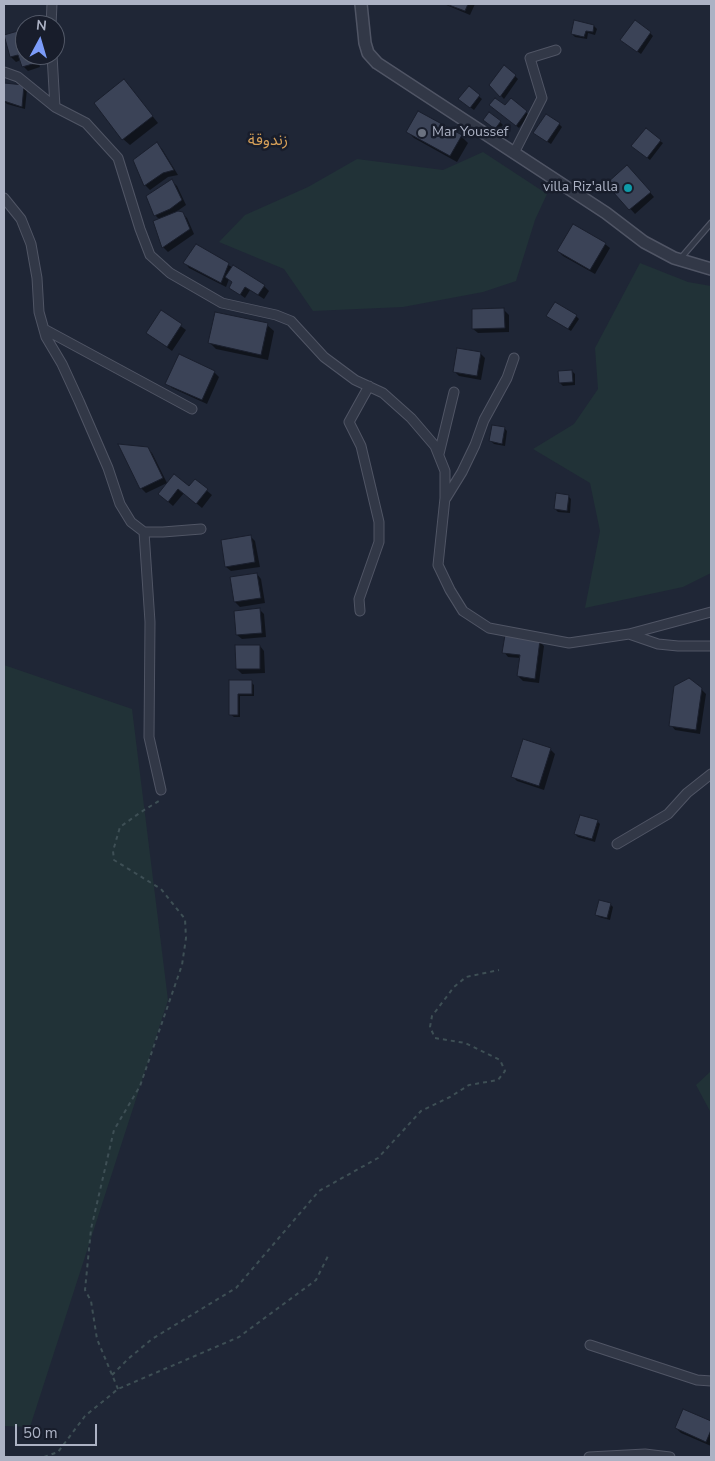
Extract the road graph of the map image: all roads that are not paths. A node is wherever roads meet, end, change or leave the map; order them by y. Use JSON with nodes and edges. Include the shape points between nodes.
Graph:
{"nodes":[{"id":1,"x":361,"y":4,"type":"edge"},
{"id":2,"x":556,"y":50,"type":"dead end"},
{"id":3,"x":53,"y":65,"type":"edge"},
{"id":4,"x":4,"y":72,"type":"edge"},
{"id":5,"x":55,"y":107,"type":"junction"},
{"id":6,"x":514,"y":153,"type":"junction"},
{"id":7,"x":4,"y":198,"type":"edge"},
{"id":8,"x":711,"y":223,"type":"edge"},
{"id":9,"x":679,"y":260,"type":"junction"},
{"id":10,"x":711,"y":269,"type":"edge"},
{"id":11,"x":44,"y":330,"type":"junction"},
{"id":12,"x":514,"y":358,"type":"dead end"},
{"id":13,"x":369,"y":386,"type":"junction"},
{"id":14,"x":454,"y":392,"type":"dead end"},
{"id":15,"x":192,"y":409,"type":"dead end"},
{"id":16,"x":438,"y":454,"type":"junction"},
{"id":17,"x":446,"y":498,"type":"junction"},
{"id":18,"x":201,"y":529,"type":"dead end"},
{"id":19,"x":144,"y":532,"type":"junction"},
{"id":20,"x":360,"y":611,"type":"dead end"},
{"id":21,"x":711,"y":612,"type":"edge"},
{"id":22,"x":629,"y":634,"type":"junction"},
{"id":23,"x":711,"y":646,"type":"edge"},
{"id":24,"x":711,"y":774,"type":"edge"},
{"id":25,"x":161,"y":790,"type":"road end"},
{"id":26,"x":617,"y":844,"type":"dead end"},
{"id":27,"x":590,"y":1345,"type":"dead end"},
{"id":28,"x":711,"y":1381,"type":"edge"},
{"id":29,"x":589,"y":1457,"type":"edge"},
{"id":30,"x":670,"y":1457,"type":"edge"}],
"edges":[{"from":1,"to":6,"type":"street","via":[[364,43],[377,63]]},
{"from":2,"to":6,"type":"street","via":[[530,58],[542,98]]},
{"from":3,"to":5,"type":"street"},
{"from":4,"to":5,"type":"street","via":[[18,76]]},
{"from":5,"to":13,"type":"street","via":[[86,123],[118,158],[150,255],[170,273],[222,303],[291,321],[324,357],[355,380]]},
{"from":6,"to":9,"type":"street","via":[[606,212],[644,242]]},
{"from":7,"to":11,"type":"street","via":[[21,219],[31,244]]},
{"from":8,"to":9,"type":"lane"},
{"from":9,"to":10,"type":"street"},
{"from":11,"to":15,"type":"street"},
{"from":11,"to":19,"type":"street","via":[[79,401],[120,504],[131,522]]},
{"from":12,"to":17,"type":"street","via":[[462,472]]},
{"from":13,"to":16,"type":"street","via":[[383,393],[411,418]]},
{"from":13,"to":20,"type":"street","via":[[349,422],[361,446],[379,522],[379,542],[359,599]]},
{"from":14,"to":16,"type":"street"},
{"from":16,"to":17,"type":"street","via":[[445,471]]},
{"from":17,"to":22,"type":"street","via":[[438,565],[463,611],[489,628],[569,643]]},
{"from":18,"to":19,"type":"street"},
{"from":19,"to":25,"type":"street","via":[[150,622],[149,737]]},
{"from":21,"to":22,"type":"street"},
{"from":22,"to":23,"type":"street","via":[[658,644]]},
{"from":24,"to":26,"type":"street","via":[[668,814]]},
{"from":27,"to":28,"type":"street","via":[[697,1380]]},
{"from":29,"to":30,"type":"street","via":[[646,1454]]}]}
